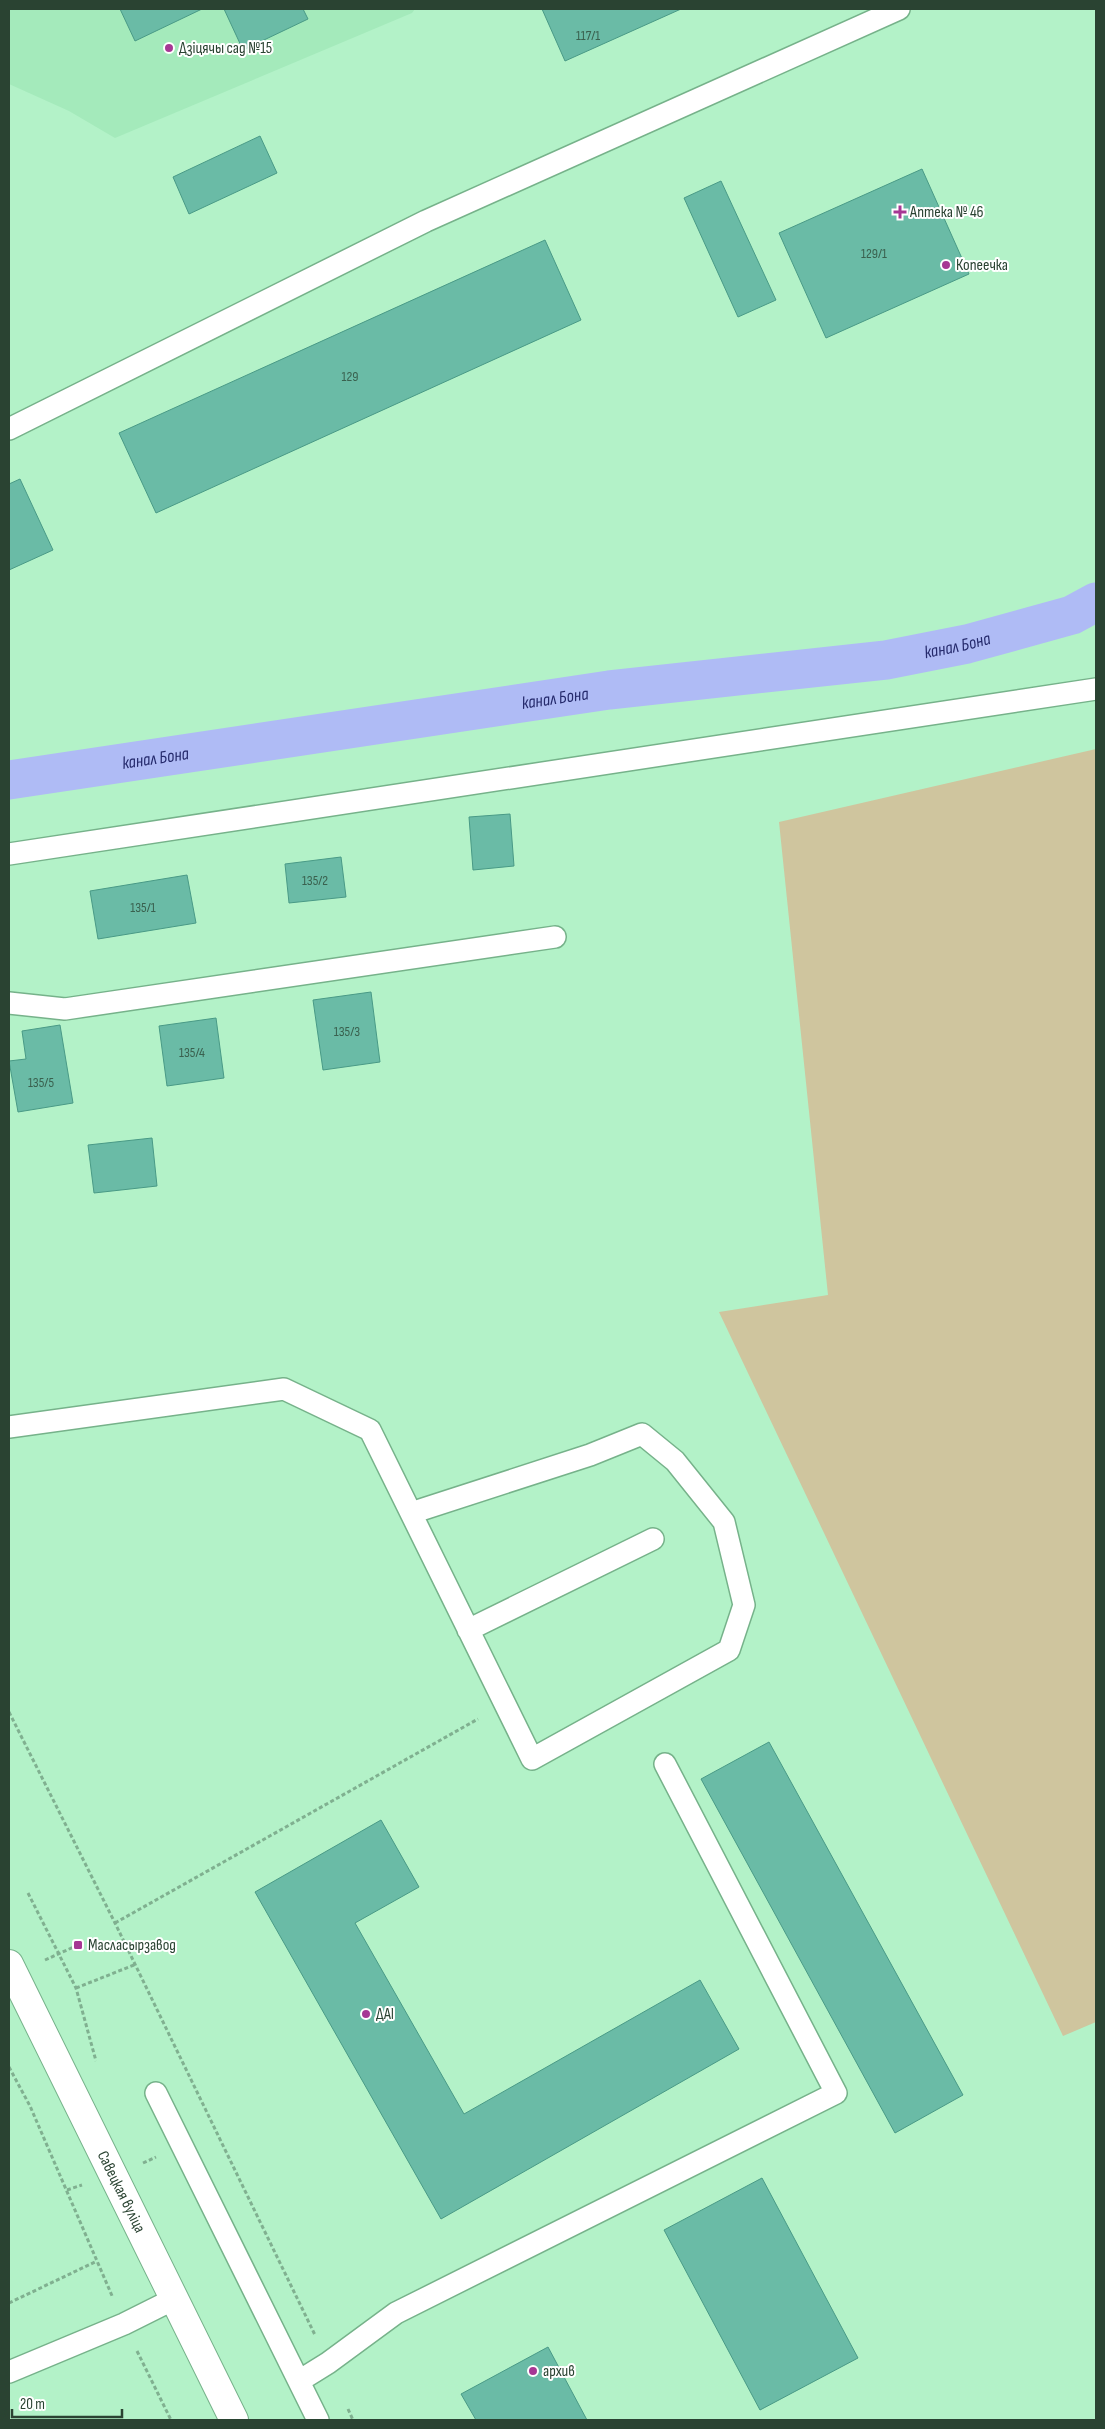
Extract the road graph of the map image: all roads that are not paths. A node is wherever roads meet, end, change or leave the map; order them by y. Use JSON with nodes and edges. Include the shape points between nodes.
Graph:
{"nodes":[{"id":1,"x":900,"y":9,"type":"edge"},
{"id":2,"x":9,"y":429,"type":"edge"},
{"id":3,"x":1096,"y":689,"type":"edge"},
{"id":4,"x":9,"y":854,"type":"edge"},
{"id":5,"x":555,"y":937,"type":"dead end"},
{"id":6,"x":9,"y":1003,"type":"edge"},
{"id":7,"x":9,"y":1427,"type":"edge"},
{"id":8,"x":410,"y":1513,"type":"junction"},
{"id":9,"x":653,"y":1539,"type":"dead end"},
{"id":10,"x":468,"y":1630,"type":"junction"},
{"id":11,"x":665,"y":1764,"type":"dead end"},
{"id":12,"x":9,"y":1964,"type":"edge"},
{"id":13,"x":156,"y":2093,"type":"dead end"},
{"id":14,"x":174,"y":2299,"type":"junction"},
{"id":15,"x":9,"y":2372,"type":"edge"},
{"id":16,"x":299,"y":2381,"type":"junction"},
{"id":17,"x":234,"y":2420,"type":"edge"},
{"id":18,"x":318,"y":2420,"type":"edge"}],
"edges":[{"from":1,"to":2,"type":"lane","via":[[426,221]]},
{"from":3,"to":4,"type":"lane"},
{"from":5,"to":6,"type":"lane","via":[[65,1009]]},
{"from":7,"to":8,"type":"lane","via":[[284,1389],[370,1430]]},
{"from":8,"to":10,"type":"lane"},
{"from":8,"to":10,"type":"lane","via":[[590,1455],[642,1434],[676,1461],[724,1522],[744,1605],[729,1650],[532,1759]]},
{"from":9,"to":10,"type":"lane"},
{"from":11,"to":16,"type":"lane","via":[[836,2094],[396,2313]]},
{"from":12,"to":14,"type":"main road","name":"Савецкая вуліца"},
{"from":13,"to":16,"type":"lane"},
{"from":14,"to":15,"type":"lane","via":[[124,2324]]},
{"from":14,"to":17,"type":"main road","name":"Савецкая вуліца"},
{"from":16,"to":18,"type":"lane"}]}
